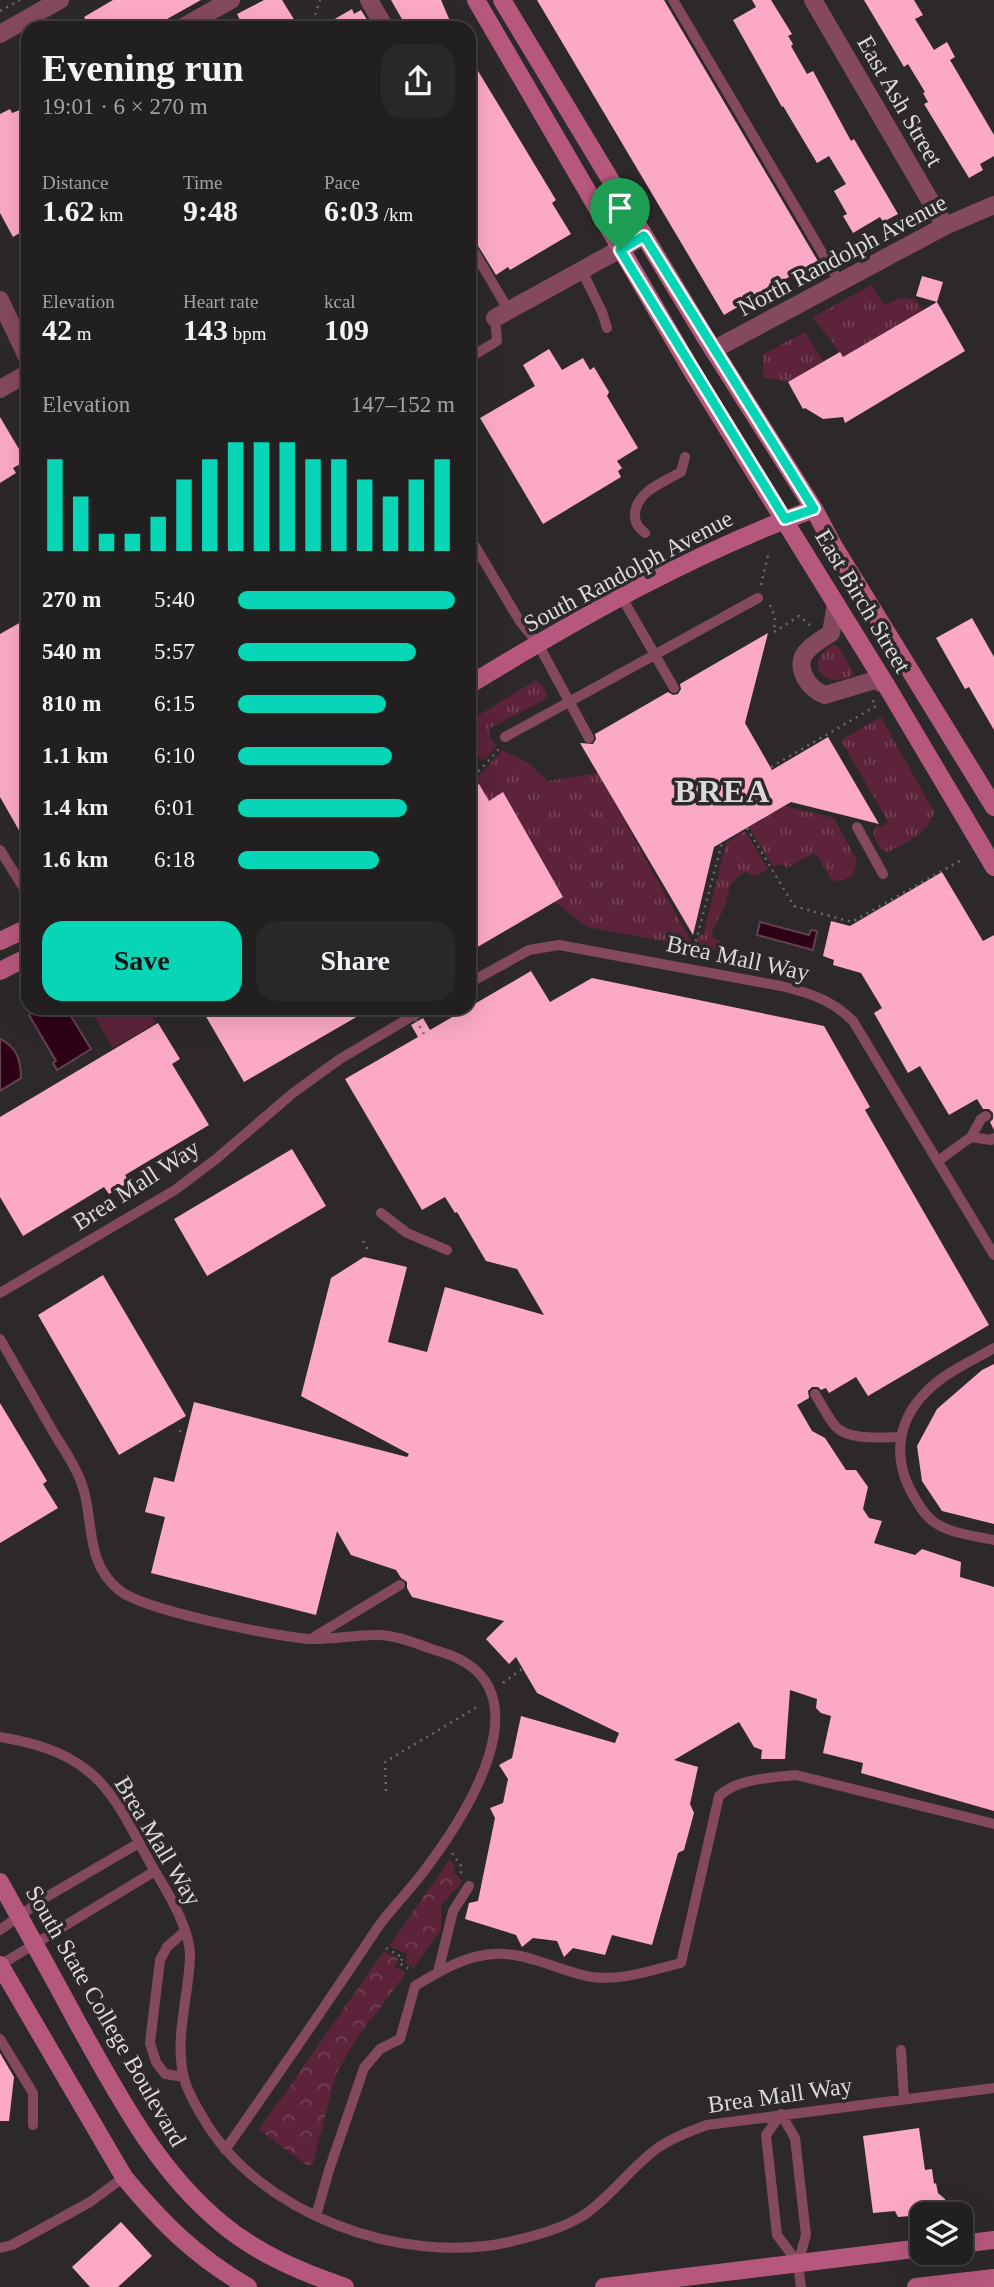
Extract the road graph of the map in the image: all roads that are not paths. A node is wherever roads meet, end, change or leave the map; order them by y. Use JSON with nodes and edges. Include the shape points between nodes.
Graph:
{"nodes":[{"id":1,"x":60,"y":0,"type":"edge"},
{"id":2,"x":231,"y":0,"type":"edge"},
{"id":3,"x":369,"y":0,"type":"edge"},
{"id":4,"x":476,"y":0,"type":"edge"},
{"id":5,"x":502,"y":0,"type":"edge"},
{"id":6,"x":673,"y":0,"type":"edge"},
{"id":7,"x":813,"y":0,"type":"edge"},
{"id":8,"x":37,"y":21,"type":"edge"},
{"id":9,"x":194,"y":21,"type":"edge"},
{"id":10,"x":381,"y":21,"type":"edge"},
{"id":11,"x":21,"y":27,"type":"edge"},
{"id":12,"x":0,"y":34,"type":"edge"},
{"id":13,"x":994,"y":205,"type":"edge"},
{"id":14,"x":945,"y":226,"type":"junction"},
{"id":15,"x":644,"y":236,"type":"junction"},
{"id":16,"x":620,"y":250,"type":"junction"},
{"id":17,"x":476,"y":258,"type":"edge"},
{"id":18,"x":582,"y":271,"type":"junction"},
{"id":19,"x":840,"y":283,"type":"junction"},
{"id":20,"x":0,"y":300,"type":"edge"},
{"id":21,"x":502,"y":314,"type":"junction"},
{"id":22,"x":607,"y":328,"type":"dead end"},
{"id":23,"x":21,"y":344,"type":"edge"},
{"id":24,"x":713,"y":350,"type":"junction"},
{"id":25,"x":476,"y":354,"type":"edge"},
{"id":26,"x":21,"y":377,"type":"edge"},
{"id":27,"x":0,"y":389,"type":"edge"},
{"id":28,"x":685,"y":457,"type":"dead end"},
{"id":29,"x":814,"y":509,"type":"junction"},
{"id":30,"x":785,"y":519,"type":"junction"},
{"id":31,"x":645,"y":533,"type":"dead end"},
{"id":32,"x":476,"y":548,"type":"edge"},
{"id":33,"x":621,"y":596,"type":"junction"},
{"id":34,"x":758,"y":598,"type":"road end"},
{"id":35,"x":836,"y":604,"type":"junction"},
{"id":36,"x":538,"y":644,"type":"junction"},
{"id":37,"x":654,"y":655,"type":"junction"},
{"id":38,"x":476,"y":681,"type":"edge"},
{"id":39,"x":886,"y":685,"type":"junction"},
{"id":40,"x":674,"y":688,"type":"dead end"},
{"id":41,"x":569,"y":702,"type":"junction"},
{"id":42,"x":505,"y":737,"type":"road end"},
{"id":43,"x":589,"y":738,"type":"dead end"},
{"id":44,"x":994,"y":807,"type":"edge"},
{"id":45,"x":857,"y":827,"type":"dead end"},
{"id":46,"x":0,"y":849,"type":"edge"},
{"id":47,"x":994,"y":867,"type":"edge"},
{"id":48,"x":883,"y":874,"type":"dead end"},
{"id":49,"x":21,"y":884,"type":"edge"},
{"id":50,"x":21,"y":932,"type":"edge"},
{"id":51,"x":0,"y":942,"type":"edge"},
{"id":52,"x":21,"y":960,"type":"edge"},
{"id":53,"x":0,"y":971,"type":"edge"},
{"id":54,"x":476,"y":979,"type":"edge"},
{"id":55,"x":414,"y":1015,"type":"edge"},
{"id":56,"x":986,"y":1116,"type":"dead end"},
{"id":57,"x":971,"y":1137,"type":"junction"},
{"id":58,"x":994,"y":1138,"type":"edge"},
{"id":59,"x":938,"y":1161,"type":"junction"},
{"id":60,"x":381,"y":1213,"type":"dead end"},
{"id":61,"x":447,"y":1250,"type":"dead end"},
{"id":62,"x":994,"y":1255,"type":"edge"},
{"id":63,"x":0,"y":1293,"type":"edge"},
{"id":64,"x":0,"y":1339,"type":"edge"},
{"id":65,"x":994,"y":1348,"type":"edge"},
{"id":66,"x":815,"y":1394,"type":"dead end"},
{"id":67,"x":901,"y":1437,"type":"junction"},
{"id":68,"x":994,"y":1540,"type":"edge"},
{"id":69,"x":400,"y":1586,"type":"dead end"},
{"id":70,"x":310,"y":1639,"type":"junction"},
{"id":71,"x":0,"y":1737,"type":"edge"},
{"id":72,"x":994,"y":1824,"type":"edge"},
{"id":73,"x":139,"y":1843,"type":"junction"},
{"id":74,"x":155,"y":1871,"type":"junction"},
{"id":75,"x":0,"y":1882,"type":"edge"},
{"id":76,"x":469,"y":1886,"type":"road end"},
{"id":77,"x":19,"y":1916,"type":"junction"},
{"id":78,"x":0,"y":1930,"type":"edge"},
{"id":79,"x":185,"y":1931,"type":"junction"},
{"id":80,"x":34,"y":1943,"type":"junction"},
{"id":81,"x":0,"y":1965,"type":"edge"},
{"id":82,"x":438,"y":1972,"type":"junction"},
{"id":83,"x":0,"y":2039,"type":"edge"},
{"id":84,"x":901,"y":2050,"type":"dead end"},
{"id":85,"x":184,"y":2077,"type":"junction"},
{"id":86,"x":994,"y":2088,"type":"edge"},
{"id":87,"x":904,"y":2099,"type":"junction"},
{"id":88,"x":781,"y":2114,"type":"junction"},
{"id":89,"x":33,"y":2125,"type":"dead end"},
{"id":90,"x":225,"y":2150,"type":"junction"},
{"id":91,"x":124,"y":2177,"type":"junction"},
{"id":92,"x":316,"y":2216,"type":"junction"},
{"id":93,"x":994,"y":2240,"type":"edge"},
{"id":94,"x":973,"y":2243,"type":"edge"},
{"id":95,"x":0,"y":2248,"type":"edge"},
{"id":96,"x":910,"y":2249,"type":"edge"},
{"id":97,"x":798,"y":2263,"type":"junction"},
{"id":98,"x":994,"y":2278,"type":"edge"},
{"id":99,"x":248,"y":2287,"type":"edge"},
{"id":100,"x":345,"y":2287,"type":"edge"},
{"id":101,"x":604,"y":2287,"type":"edge"},
{"id":102,"x":801,"y":2287,"type":"edge"},
{"id":103,"x":916,"y":2287,"type":"edge"}],
"edges":[{"from":1,"to":8,"type":"street"},
{"from":2,"to":9,"type":"street"},
{"from":3,"to":10,"type":"street"},
{"from":4,"to":16,"type":"street","name":"East Birch Street"},
{"from":5,"to":15,"type":"street","name":"East Birch Street"},
{"from":6,"to":19,"type":"lane"},
{"from":7,"to":14,"type":"street","name":"East Ash Street"},
{"from":11,"to":12,"type":"street"},
{"from":13,"to":14,"type":"street","name":"North Randolph Avenue"},
{"from":14,"to":19,"type":"street","name":"North Randolph Avenue"},
{"from":15,"to":16,"type":"street"},
{"from":15,"to":24,"type":"street","name":"East Birch Street"},
{"from":16,"to":18,"type":"street"},
{"from":16,"to":30,"type":"street","name":"East Birch Street"},
{"from":17,"to":21,"type":"lane"},
{"from":18,"to":21,"type":"street"},
{"from":18,"to":22,"type":"lane"},
{"from":19,"to":24,"type":"street","name":"North Randolph Avenue"},
{"from":20,"to":23,"type":"street"},
{"from":21,"to":25,"type":"lane","via":[[496,341]]},
{"from":24,"to":29,"type":"street","name":"East Birch Street"},
{"from":26,"to":27,"type":"street"},
{"from":28,"to":31,"type":"lane","via":[[681,472],[642,497],[636,508],[635,519]]},
{"from":29,"to":30,"type":"street","name":"South Randolph Avenue"},
{"from":29,"to":44,"type":"street","name":"East Birch Street"},
{"from":30,"to":33,"type":"street","name":"South Randolph Avenue"},
{"from":30,"to":35,"type":"street","name":"East Birch Street"},
{"from":32,"to":36,"type":"lane"},
{"from":33,"to":36,"type":"street","name":"South Randolph Avenue"},
{"from":33,"to":37,"type":"lane"},
{"from":34,"to":37,"type":"lane"},
{"from":35,"to":39,"type":"street","name":"East Birch Street"},
{"from":35,"to":39,"type":"street","via":[[831,633],[802,657],[809,685],[825,695],[875,680]]},
{"from":36,"to":38,"type":"street","name":"South Randolph Avenue"},
{"from":36,"to":41,"type":"lane"},
{"from":37,"to":40,"type":"lane"},
{"from":37,"to":41,"type":"lane"},
{"from":39,"to":47,"type":"street","name":"East Birch Street"},
{"from":41,"to":42,"type":"lane"},
{"from":41,"to":43,"type":"lane"},
{"from":45,"to":48,"type":"lane"},
{"from":46,"to":49,"type":"lane"},
{"from":50,"to":51,"type":"street"},
{"from":52,"to":53,"type":"street"},
{"from":54,"to":59,"type":"lane","name":"Brea Mall Way","via":[[529,950],[559,945],[811,993],[853,1021]]},
{"from":55,"to":63,"type":"lane","name":"Brea Mall Way","via":[[293,1093],[174,1190]]},
{"from":56,"to":57,"type":"lane"},
{"from":57,"to":58,"type":"lane"},
{"from":57,"to":59,"type":"lane"},
{"from":59,"to":62,"type":"lane","name":"Brea Mall Way"},
{"from":60,"to":61,"type":"lane","via":[[407,1233]]},
{"from":64,"to":70,"type":"lane","via":[[82,1483],[96,1561],[111,1583],[127,1596],[152,1605],[250,1630]]},
{"from":65,"to":67,"type":"lane","via":[[926,1391]]},
{"from":66,"to":67,"type":"lane","via":[[844,1433]]},
{"from":67,"to":68,"type":"lane","via":[[902,1472],[922,1510],[949,1530]]},
{"from":69,"to":70,"type":"lane"},
{"from":70,"to":90,"type":"lane","via":[[380,1634],[451,1655],[486,1682],[495,1704],[496,1726],[477,1790],[462,1814]]},
{"from":71,"to":73,"type":"lane","name":"Brea Mall Way","via":[[51,1749],[89,1772],[115,1802]]},
{"from":72,"to":82,"type":"lane","via":[[796,1775],[735,1786],[719,1796],[681,1963],[609,1978],[589,1977],[532,1958],[485,1953]]},
{"from":73,"to":74,"type":"lane","name":"Brea Mall Way"},
{"from":73,"to":77,"type":"lane"},
{"from":74,"to":79,"type":"lane","name":"Brea Mall Way"},
{"from":74,"to":80,"type":"lane"},
{"from":75,"to":77,"type":"street","name":"South State College Boulevard"},
{"from":76,"to":82,"type":"lane","via":[[453,1911]]},
{"from":77,"to":78,"type":"lane"},
{"from":77,"to":80,"type":"street","name":"South State College Boulevard"},
{"from":79,"to":85,"type":"lane","name":"Brea Mall Way","via":[[190,1954],[180,2030]]},
{"from":79,"to":85,"type":"lane","via":[[160,1960],[150,2043],[165,2074]]},
{"from":80,"to":81,"type":"lane"},
{"from":80,"to":100,"type":"street","name":"South State College Boulevard","via":[[131,2117],[184,2188],[223,2225],[270,2257]]},
{"from":81,"to":91,"type":"street"},
{"from":82,"to":92,"type":"lane","via":[[415,1986],[401,2039],[380,2049],[364,2068]]},
{"from":83,"to":89,"type":"lane","via":[[33,2093]]},
{"from":84,"to":87,"type":"lane"},
{"from":85,"to":90,"type":"lane","name":"Brea Mall Way","via":[[209,2130]]},
{"from":86,"to":87,"type":"lane","name":"Brea Mall Way"},
{"from":87,"to":88,"type":"lane","name":"Brea Mall Way"},
{"from":88,"to":92,"type":"lane","name":"Brea Mall Way","via":[[687,2132],[658,2148],[583,2215],[508,2242],[468,2248],[386,2241]]},
{"from":88,"to":97,"type":"lane","via":[[795,2138],[797,2152],[806,2235]]},
{"from":88,"to":97,"type":"lane","via":[[766,2135],[778,2235]]},
{"from":90,"to":92,"type":"lane","name":"Brea Mall Way","via":[[263,2185]]},
{"from":91,"to":95,"type":"lane","via":[[82,2206]]},
{"from":91,"to":99,"type":"street","via":[[189,2247]]},
{"from":93,"to":94,"type":"street"},
{"from":96,"to":97,"type":"street"},
{"from":97,"to":101,"type":"street"},
{"from":97,"to":102,"type":"lane"},
{"from":98,"to":103,"type":"street"}]}
